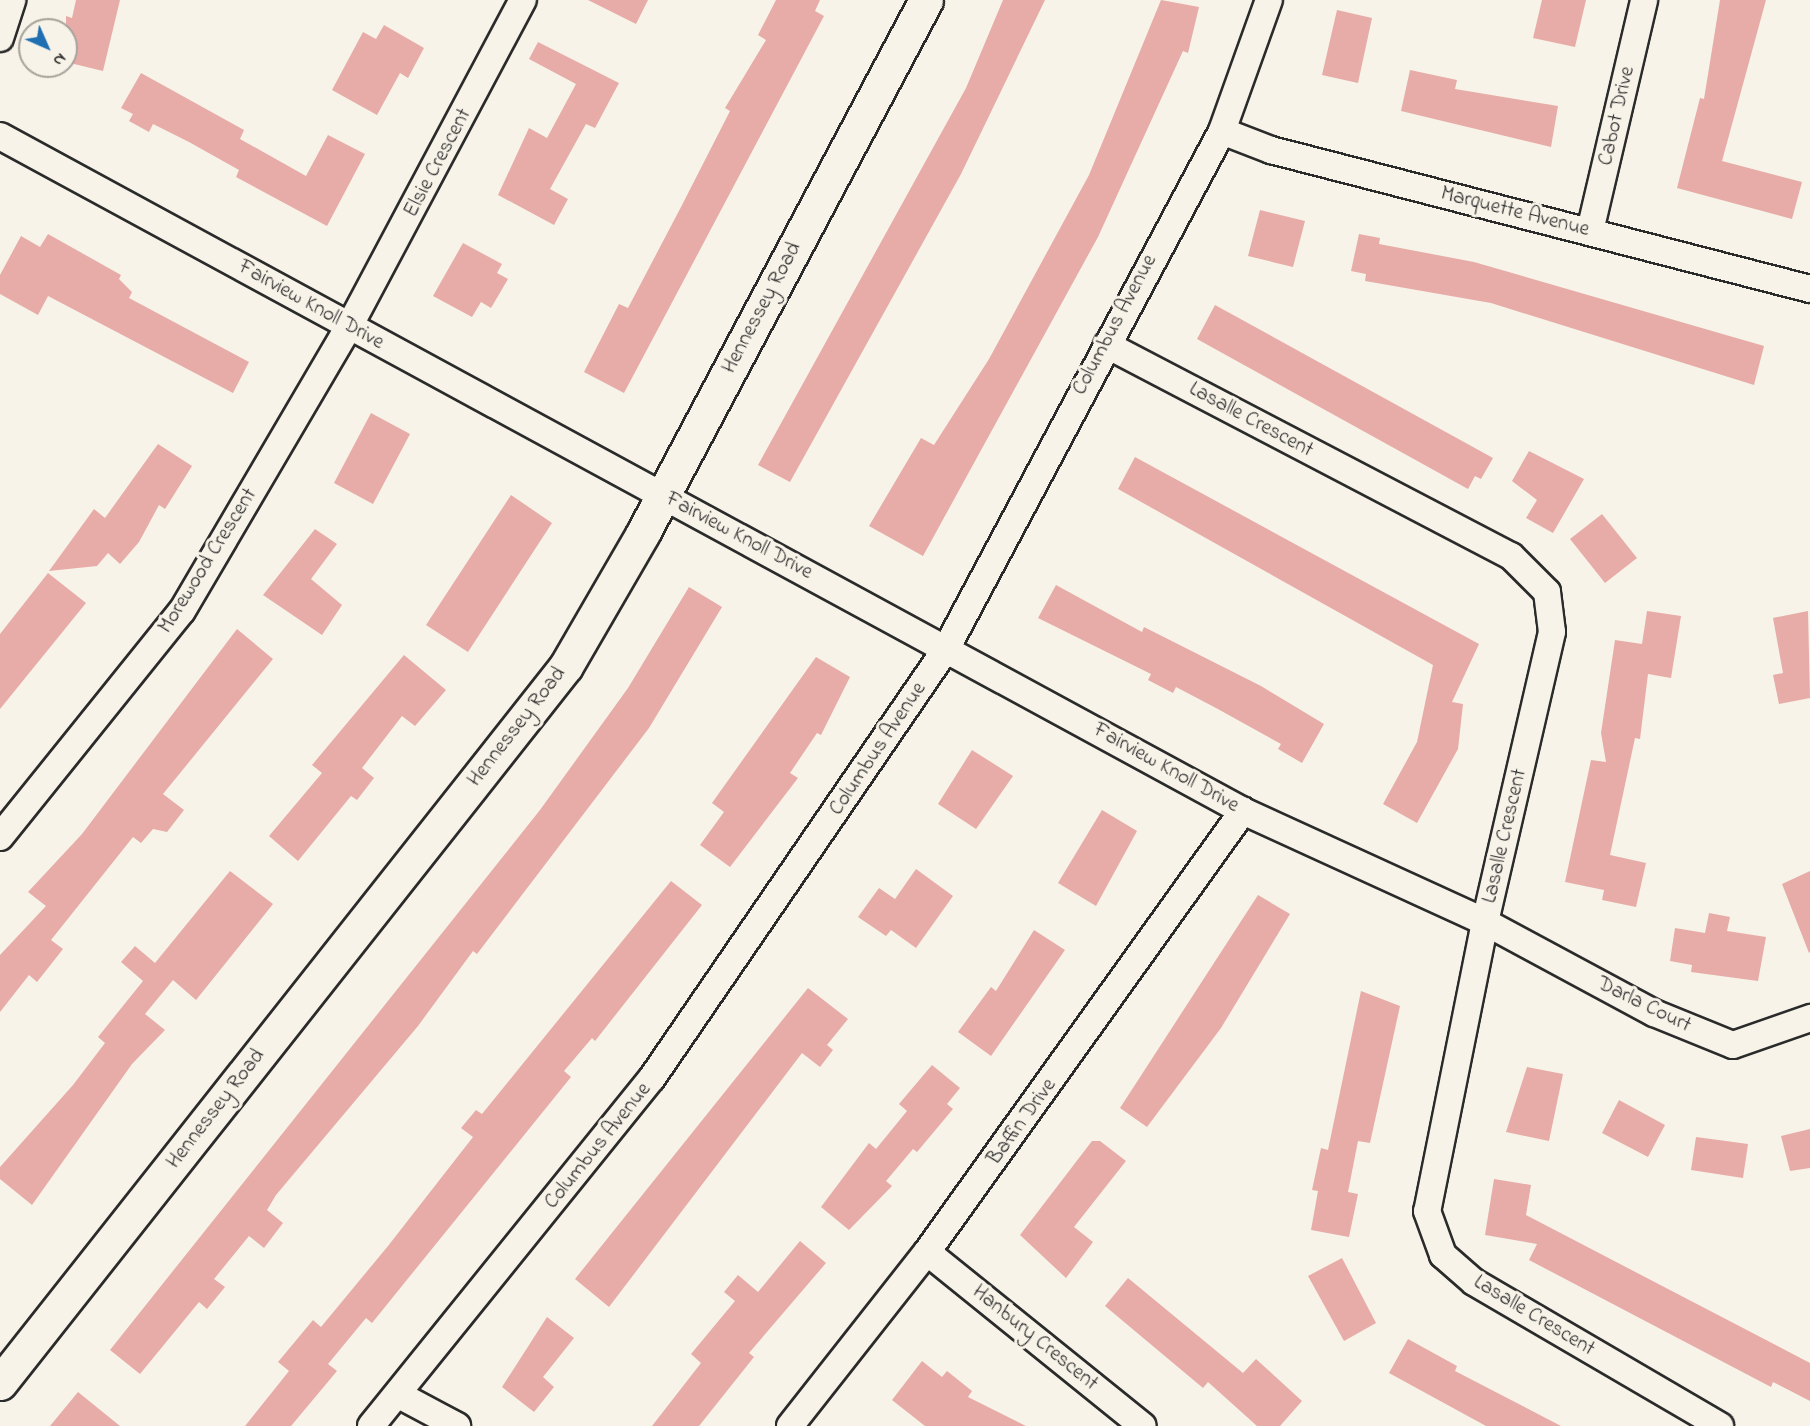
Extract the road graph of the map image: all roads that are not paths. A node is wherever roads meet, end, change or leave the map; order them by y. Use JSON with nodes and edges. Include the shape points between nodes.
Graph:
{"nodes":[{"id":1,"x":12,"y":0,"type":"edge"},
{"id":2,"x":523,"y":0,"type":"edge"},
{"id":3,"x":926,"y":0,"type":"edge"},
{"id":4,"x":1269,"y":0,"type":"edge"},
{"id":5,"x":1644,"y":0,"type":"edge"},
{"id":6,"x":0,"y":38,"type":"edge"},
{"id":7,"x":1222,"y":131,"type":"junction"},
{"id":8,"x":0,"y":136,"type":"edge"},
{"id":9,"x":1590,"y":231,"type":"junction"},
{"id":10,"x":1810,"y":289,"type":"edge"},
{"id":11,"x":350,"y":325,"type":"junction"},
{"id":12,"x":1107,"y":345,"type":"junction"},
{"id":13,"x":662,"y":495,"type":"junction"},
{"id":14,"x":946,"y":649,"type":"junction"},
{"id":15,"x":1243,"y":811,"type":"junction"},
{"id":16,"x":0,"y":837,"type":"edge"},
{"id":17,"x":1485,"y":922,"type":"junction"},
{"id":18,"x":1810,"y":1018,"type":"edge"},
{"id":19,"x":927,"y":1252,"type":"junction"},
{"id":20,"x":0,"y":1383,"type":"edge"},
{"id":21,"x":399,"y":1395,"type":"junction"},
{"id":22,"x":371,"y":1426,"type":"edge"},
{"id":23,"x":457,"y":1426,"type":"edge"},
{"id":24,"x":790,"y":1426,"type":"edge"},
{"id":25,"x":1143,"y":1426,"type":"edge"},
{"id":26,"x":1720,"y":1426,"type":"edge"}],
"edges":[{"from":1,"to":6,"type":"street"},
{"from":2,"to":11,"type":"street","name":"Elsie Crescent"},
{"from":3,"to":13,"type":"street","name":"Hennessey Road"},
{"from":4,"to":7,"type":"street","name":"Columbus Avenue"},
{"from":5,"to":9,"type":"street","name":"Cabot Drive"},
{"from":7,"to":9,"type":"street","name":"Marquette Avenue","via":[[1271,150]]},
{"from":7,"to":12,"type":"street","name":"Columbus Avenue"},
{"from":8,"to":11,"type":"street","name":"Fairview Knoll Drive"},
{"from":9,"to":10,"type":"street","name":"Marquette Avenue"},
{"from":11,"to":13,"type":"street","name":"Fairview Knoll Drive"},
{"from":11,"to":16,"type":"street","name":"Morewood Crescent","via":[[182,611]]},
{"from":12,"to":14,"type":"street","name":"Columbus Avenue"},
{"from":12,"to":17,"type":"street","name":"Lasalle Crescent","via":[[1511,556],[1547,592],[1552,632]]},
{"from":13,"to":14,"type":"street","name":"Fairview Knoll Drive"},
{"from":13,"to":20,"type":"street","name":"Hennessey Road","via":[[566,666]]},
{"from":14,"to":15,"type":"street","name":"Fairview Knoll Drive"},
{"from":14,"to":21,"type":"street","name":"Columbus Avenue","via":[[652,1078]]},
{"from":15,"to":17,"type":"street","name":"Fairview Knoll Drive"},
{"from":15,"to":19,"type":"street","name":"Baffin Drive"},
{"from":17,"to":18,"type":"street","name":"Darla Court","via":[[1654,1013],[1733,1045]]},
{"from":17,"to":26,"type":"street","name":"Lasalle Crescent","via":[[1427,1211],[1443,1255],[1474,1282]]},
{"from":19,"to":24,"type":"street","name":"Baffin Drive"},
{"from":19,"to":25,"type":"street","name":"Hanbury Crescent"},
{"from":21,"to":22,"type":"street","name":"Columbus Avenue"},
{"from":21,"to":23,"type":"street"}]}
